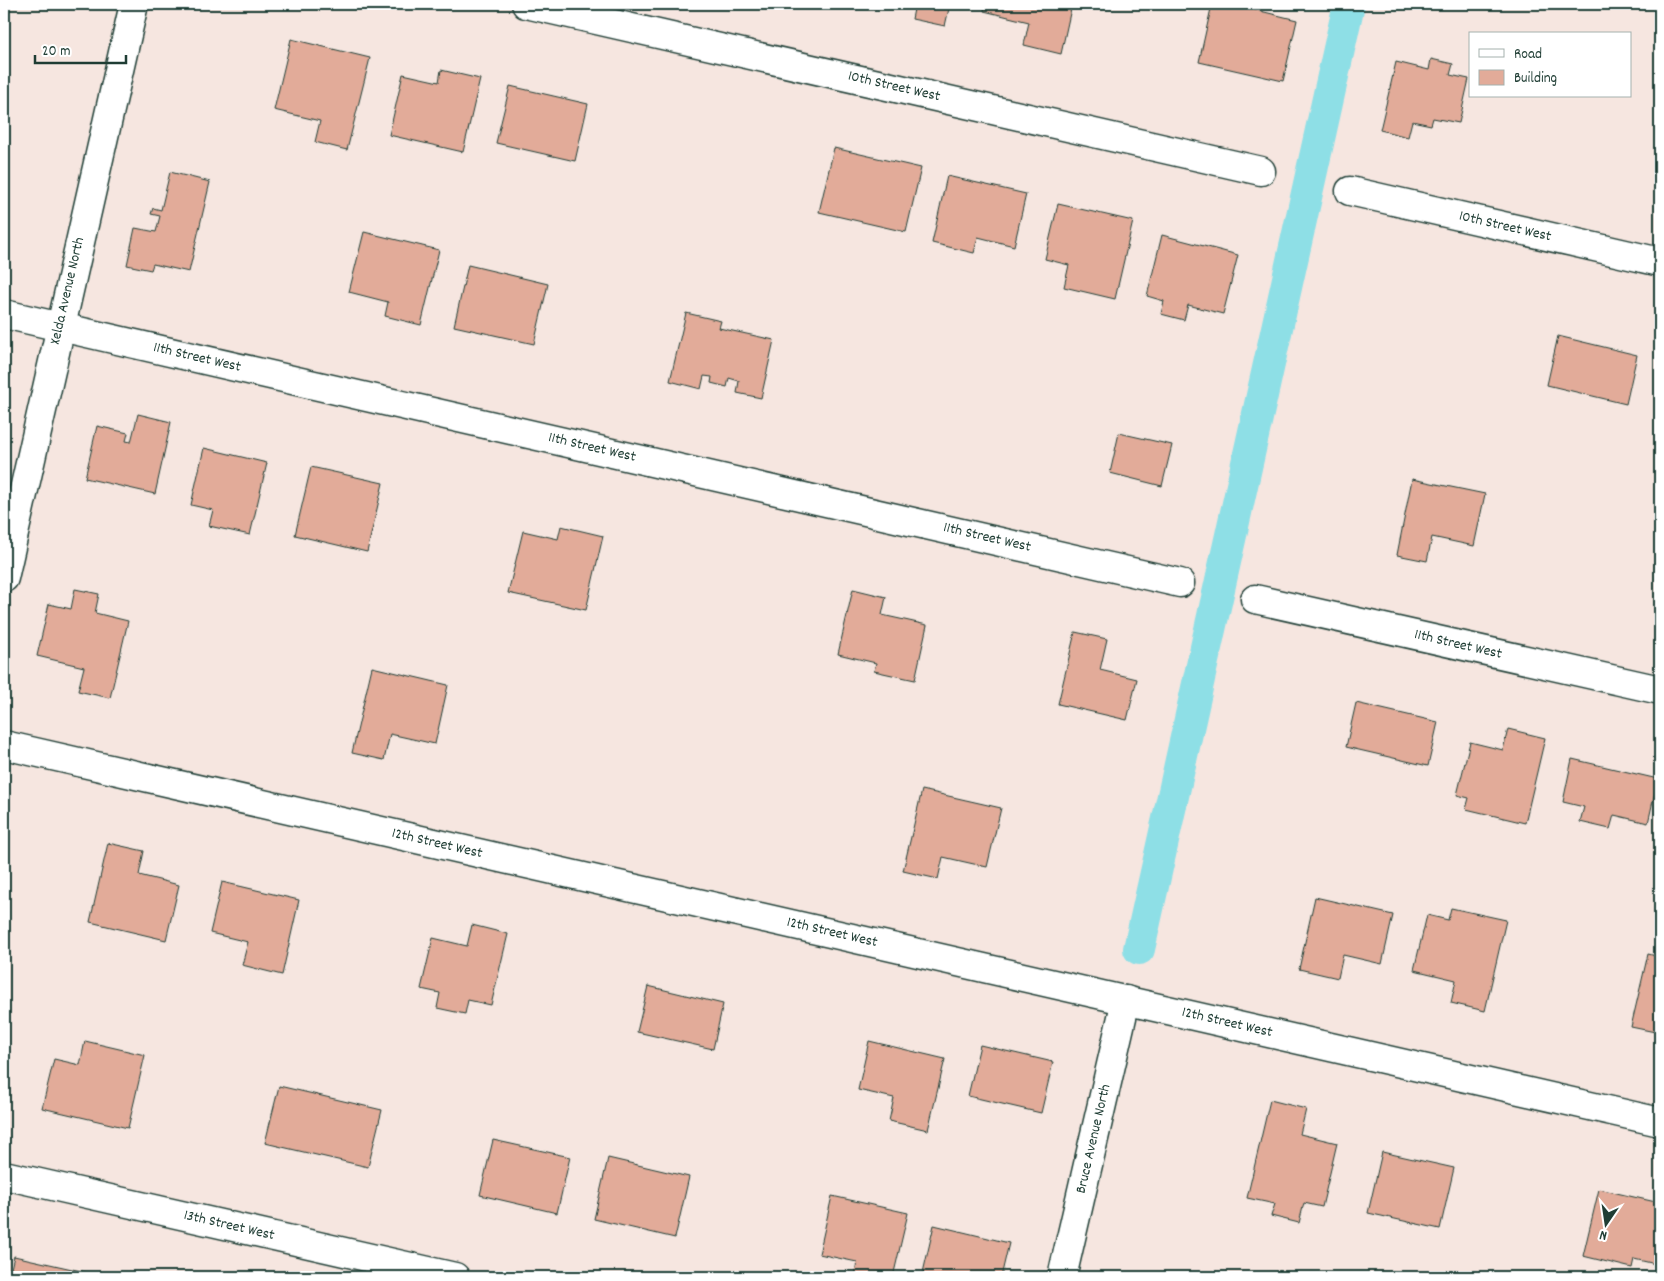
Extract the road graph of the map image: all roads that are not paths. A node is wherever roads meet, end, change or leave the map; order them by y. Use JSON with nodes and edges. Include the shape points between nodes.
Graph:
{"nodes":[{"id":1,"x":134,"y":4,"type":"edge"},
{"id":2,"x":526,"y":4,"type":"edge"},
{"id":3,"x":1261,"y":171,"type":"dead end"},
{"id":4,"x":1350,"y":191,"type":"dead end"},
{"id":5,"x":1660,"y":262,"type":"edge"},
{"id":6,"x":4,"y":314,"type":"edge"},
{"id":7,"x":60,"y":327,"type":"junction"},
{"id":8,"x":4,"y":578,"type":"edge"},
{"id":9,"x":1180,"y":583,"type":"dead end"},
{"id":10,"x":1255,"y":599,"type":"dead end"},
{"id":11,"x":1660,"y":690,"type":"edge"},
{"id":12,"x":4,"y":745,"type":"edge"},
{"id":13,"x":1126,"y":1000,"type":"junction"},
{"id":14,"x":1660,"y":1122,"type":"edge"},
{"id":15,"x":4,"y":1174,"type":"edge"},
{"id":16,"x":455,"y":1277,"type":"edge"},
{"id":17,"x":1062,"y":1277,"type":"edge"}],
"edges":[{"from":1,"to":7,"type":"street","name":"Xelda Avenue North"},
{"from":2,"to":3,"type":"street","name":"10th Street West"},
{"from":4,"to":5,"type":"street","name":"10th Street West"},
{"from":6,"to":7,"type":"street","name":"11th Street West"},
{"from":7,"to":8,"type":"street","name":"Xelda Avenue North"},
{"from":7,"to":9,"type":"street","name":"11th Street West"},
{"from":10,"to":11,"type":"street","name":"11th Street West"},
{"from":12,"to":13,"type":"street","name":"12th Street West"},
{"from":13,"to":14,"type":"street","name":"12th Street West"},
{"from":13,"to":17,"type":"street","name":"Bruce Avenue North"},
{"from":15,"to":16,"type":"street","name":"13th Street West"}]}
